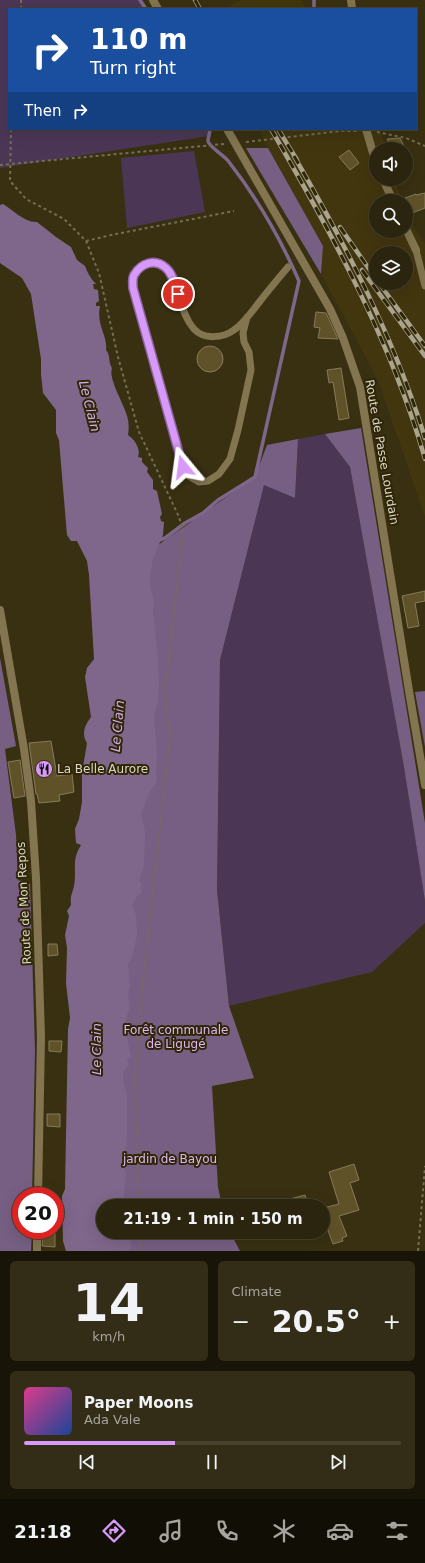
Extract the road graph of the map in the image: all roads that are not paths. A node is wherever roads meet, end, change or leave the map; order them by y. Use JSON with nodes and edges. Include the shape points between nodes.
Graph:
{"nodes":[{"id":1,"x":228,"y":130,"type":"edge"},
{"id":2,"x":366,"y":130,"type":"edge"},
{"id":3,"x":370,"y":142,"type":"edge"},
{"id":4,"x":410,"y":238,"type":"edge"},
{"id":5,"x":416,"y":250,"type":"joint"},
{"id":6,"x":288,"y":267,"type":"dead end"},
{"id":7,"x":425,"y":286,"type":"edge"},
{"id":8,"x":247,"y":317,"type":"junction"},
{"id":9,"x":0,"y":610,"type":"edge"},
{"id":10,"x":425,"y":785,"type":"edge"},
{"id":11,"x":38,"y":1187,"type":"edge"},
{"id":12,"x":37,"y":1239,"type":"edge"},
{"id":13,"x":37,"y":1251,"type":"edge"}],
"edges":[{"from":1,"to":10,"type":"street","name":"Route de Passe Lourdain","via":[[330,309],[360,387]]},
{"from":2,"to":3,"type":"street"},
{"from":4,"to":5,"type":"street"},
{"from":5,"to":7,"type":"lane"},
{"from":6,"to":8,"type":"lane"},
{"from":8,"to":8,"type":"lane","via":[[243,333],[251,370],[230,459],[219,474],[208,481],[199,482],[190,477],[183,467],[133,288],[133,276],[139,268],[149,262],[159,263],[167,268],[174,279],[182,308],[195,330],[206,335],[222,336],[234,330]]},
{"from":9,"to":11,"type":"street","name":"Route de Mon Repos","via":[[31,801],[41,1038]]},
{"from":12,"to":13,"type":"street"}]}
